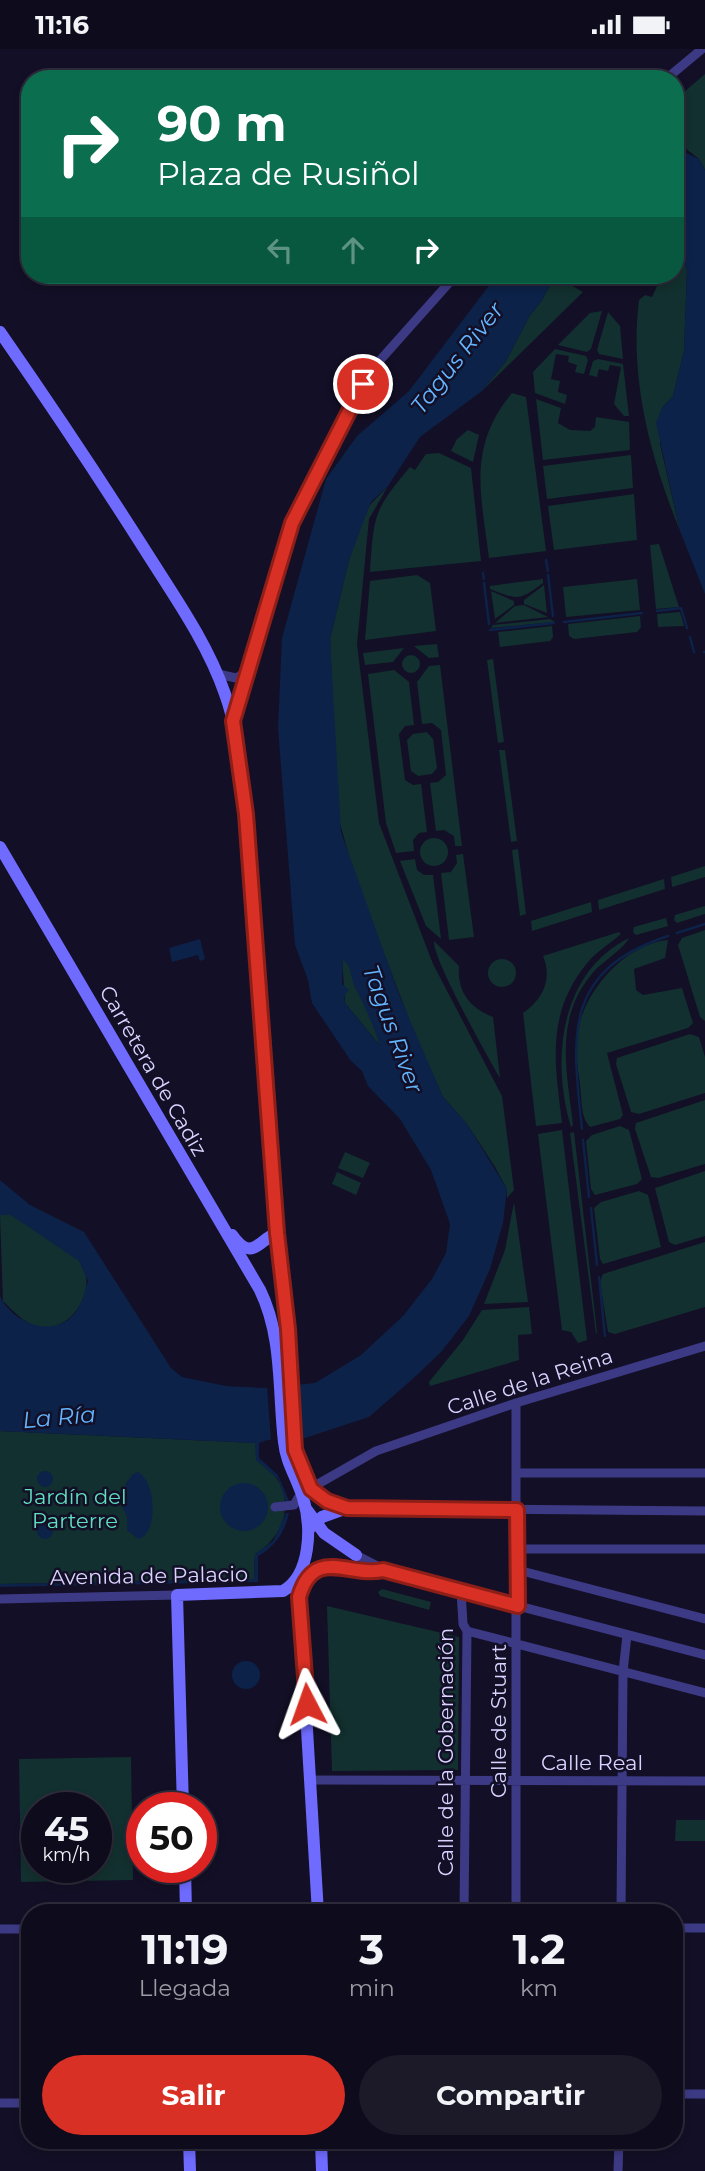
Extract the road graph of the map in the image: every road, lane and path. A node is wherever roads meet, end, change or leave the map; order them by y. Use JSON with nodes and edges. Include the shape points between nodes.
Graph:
{"nodes":[{"id":1,"x":702,"y":49,"type":"edge"},
{"id":2,"x":677,"y":70,"type":"edge"},
{"id":3,"x":447,"y":284,"type":"edge"},
{"id":4,"x":0,"y":332,"type":"edge"},
{"id":5,"x":247,"y":672,"type":"junction"},
{"id":6,"x":218,"y":674,"type":"junction"},
{"id":7,"x":233,"y":721,"type":"junction"},
{"id":8,"x":0,"y":847,"type":"edge"},
{"id":9,"x":223,"y":1230,"type":"junction"},
{"id":10,"x":277,"y":1233,"type":"junction"},
{"id":11,"x":283,"y":1346,"type":"junction"},
{"id":12,"x":705,"y":1346,"type":"edge"},
{"id":13,"x":516,"y":1403,"type":"junction"},
{"id":14,"x":289,"y":1440,"type":"junction"},
{"id":15,"x":517,"y":1473,"type":"junction"},
{"id":16,"x":705,"y":1473,"type":"edge"},
{"id":17,"x":318,"y":1484,"type":"dead end"},
{"id":18,"x":302,"y":1500,"type":"junction"},
{"id":19,"x":275,"y":1507,"type":"dead end"},
{"id":20,"x":347,"y":1508,"type":"junction"},
{"id":21,"x":366,"y":1509,"type":"joint"},
{"id":22,"x":517,"y":1510,"type":"junction"},
{"id":23,"x":705,"y":1511,"type":"edge"},
{"id":24,"x":315,"y":1523,"type":"junction"},
{"id":25,"x":306,"y":1534,"type":"junction"},
{"id":26,"x":518,"y":1549,"type":"junction"},
{"id":27,"x":705,"y":1549,"type":"edge"},
{"id":28,"x":356,"y":1556,"type":"joint"},
{"id":29,"x":316,"y":1570,"type":"joint"},
{"id":30,"x":518,"y":1570,"type":"junction"},
{"id":31,"x":386,"y":1571,"type":"junction"},
{"id":32,"x":299,"y":1587,"type":"junction"},
{"id":33,"x":461,"y":1591,"type":"junction"},
{"id":34,"x":177,"y":1595,"type":"junction"},
{"id":35,"x":0,"y":1599,"type":"edge"},
{"id":36,"x":518,"y":1606,"type":"junction"},
{"id":37,"x":705,"y":1619,"type":"edge"},
{"id":38,"x":467,"y":1631,"type":"junction"},
{"id":39,"x":626,"y":1635,"type":"junction"},
{"id":40,"x":517,"y":1645,"type":"junction"},
{"id":41,"x":705,"y":1655,"type":"edge"},
{"id":42,"x":623,"y":1672,"type":"junction"},
{"id":43,"x":705,"y":1693,"type":"edge"},
{"id":44,"x":311,"y":1780,"type":"junction"},
{"id":45,"x":465,"y":1780,"type":"junction"},
{"id":46,"x":516,"y":1780,"type":"junction"},
{"id":47,"x":622,"y":1780,"type":"junction"},
{"id":48,"x":705,"y":1781,"type":"edge"},
{"id":49,"x":183,"y":1792,"type":"edge"},
{"id":50,"x":185,"y":1883,"type":"edge"},
{"id":51,"x":186,"y":1904,"type":"edge"},
{"id":52,"x":318,"y":1904,"type":"edge"},
{"id":53,"x":464,"y":1904,"type":"edge"},
{"id":54,"x":516,"y":1904,"type":"edge"},
{"id":55,"x":621,"y":1904,"type":"edge"},
{"id":56,"x":683,"y":1928,"type":"edge"},
{"id":57,"x":705,"y":1928,"type":"edge"},
{"id":58,"x":0,"y":1929,"type":"edge"},
{"id":59,"x":21,"y":1929,"type":"edge"},
{"id":60,"x":683,"y":2094,"type":"edge"},
{"id":61,"x":705,"y":2094,"type":"edge"},
{"id":62,"x":0,"y":2103,"type":"edge"},
{"id":63,"x":21,"y":2103,"type":"edge"},
{"id":64,"x":189,"y":2149,"type":"edge"},
{"id":65,"x":321,"y":2149,"type":"edge"},
{"id":66,"x":619,"y":2149,"type":"edge"},
{"id":67,"x":190,"y":2171,"type":"edge"},
{"id":68,"x":322,"y":2171,"type":"edge"},
{"id":69,"x":618,"y":2171,"type":"edge"}],
"edges":[{"from":1,"to":2,"type":"street"},
{"from":3,"to":5,"type":"street","via":[[399,335],[353,400],[292,523]]},
{"from":4,"to":6,"type":"main road","via":[[93,467],[186,614]]},
{"from":5,"to":6,"type":"street","via":[[236,678]]},
{"from":5,"to":7,"type":"street"},
{"from":6,"to":7,"type":"main road"},
{"from":7,"to":10,"type":"main road","via":[[246,814]]},
{"from":8,"to":9,"type":"main road","name":"Carretera de Cadiz"},
{"from":9,"to":10,"type":"main road","via":[[250,1248]]},
{"from":9,"to":11,"type":"main road","name":"Carretera de Cadiz","via":[[260,1290]]},
{"from":10,"to":11,"type":"main road","via":[[286,1311]]},
{"from":11,"to":14,"type":"main road"},
{"from":12,"to":13,"type":"street","name":"Calle de la Reina"},
{"from":13,"to":15,"type":"street","name":"Calle de Stuart"},
{"from":13,"to":17,"type":"street","name":"Calle de la Reina","via":[[376,1451]]},
{"from":14,"to":18,"type":"main road","via":[[288,1464]]},
{"from":14,"to":20,"type":"main road","via":[[311,1489]]},
{"from":15,"to":16,"type":"street"},
{"from":15,"to":22,"type":"street","name":"Calle de Stuart"},
{"from":18,"to":19,"type":"street"},
{"from":18,"to":24,"type":"main road"},
{"from":18,"to":25,"type":"main road"},
{"from":20,"to":21,"type":"main road"},
{"from":20,"to":24,"type":"main road"},
{"from":21,"to":22,"type":"street"},
{"from":22,"to":23,"type":"street"},
{"from":22,"to":26,"type":"street","name":"Calle de Stuart"},
{"from":24,"to":25,"type":"main road"},
{"from":24,"to":28,"type":"main road"},
{"from":25,"to":32,"type":"main road"},
{"from":26,"to":27,"type":"street"},
{"from":26,"to":30,"type":"street","name":"Calle de Stuart"},
{"from":28,"to":31,"type":"street"},
{"from":29,"to":31,"type":"street","via":[[332,1565],[369,1573]]},
{"from":29,"to":32,"type":"main road","name":"Avenida de Palacio"},
{"from":30,"to":36,"type":"street","name":"Calle de Stuart"},
{"from":30,"to":37,"type":"street"},
{"from":31,"to":33,"type":"street"},
{"from":32,"to":34,"type":"main road","name":"Avenida de Palacio"},
{"from":32,"to":44,"type":"main road"},
{"from":33,"to":36,"type":"street"},
{"from":33,"to":38,"type":"street","name":"Calle de la Gobernación"},
{"from":34,"to":35,"type":"street","name":"Avenida de Palacio"},
{"from":34,"to":49,"type":"main road"},
{"from":36,"to":39,"type":"street"},
{"from":36,"to":40,"type":"street","name":"Calle de Stuart"},
{"from":38,"to":40,"type":"street"},
{"from":38,"to":45,"type":"street","name":"Calle de la Gobernación"},
{"from":39,"to":41,"type":"street"},
{"from":39,"to":42,"type":"street"},
{"from":40,"to":42,"type":"street"},
{"from":40,"to":46,"type":"street","name":"Calle de Stuart"},
{"from":42,"to":43,"type":"street"},
{"from":42,"to":47,"type":"street"},
{"from":44,"to":45,"type":"street","name":"Calle Real"},
{"from":44,"to":52,"type":"main road"},
{"from":45,"to":46,"type":"street","name":"Calle Real"},
{"from":45,"to":53,"type":"street","name":"Calle de la Gobernación"},
{"from":46,"to":47,"type":"street","name":"Calle Real"},
{"from":46,"to":54,"type":"street","name":"Calle de Stuart"},
{"from":47,"to":48,"type":"street","name":"Calle Real"},
{"from":47,"to":55,"type":"street"},
{"from":50,"to":51,"type":"main road"},
{"from":56,"to":57,"type":"street"},
{"from":58,"to":59,"type":"street"},
{"from":60,"to":61,"type":"street"},
{"from":62,"to":63,"type":"street"},
{"from":64,"to":67,"type":"main road"},
{"from":65,"to":68,"type":"main road"},
{"from":66,"to":69,"type":"street"}]}
